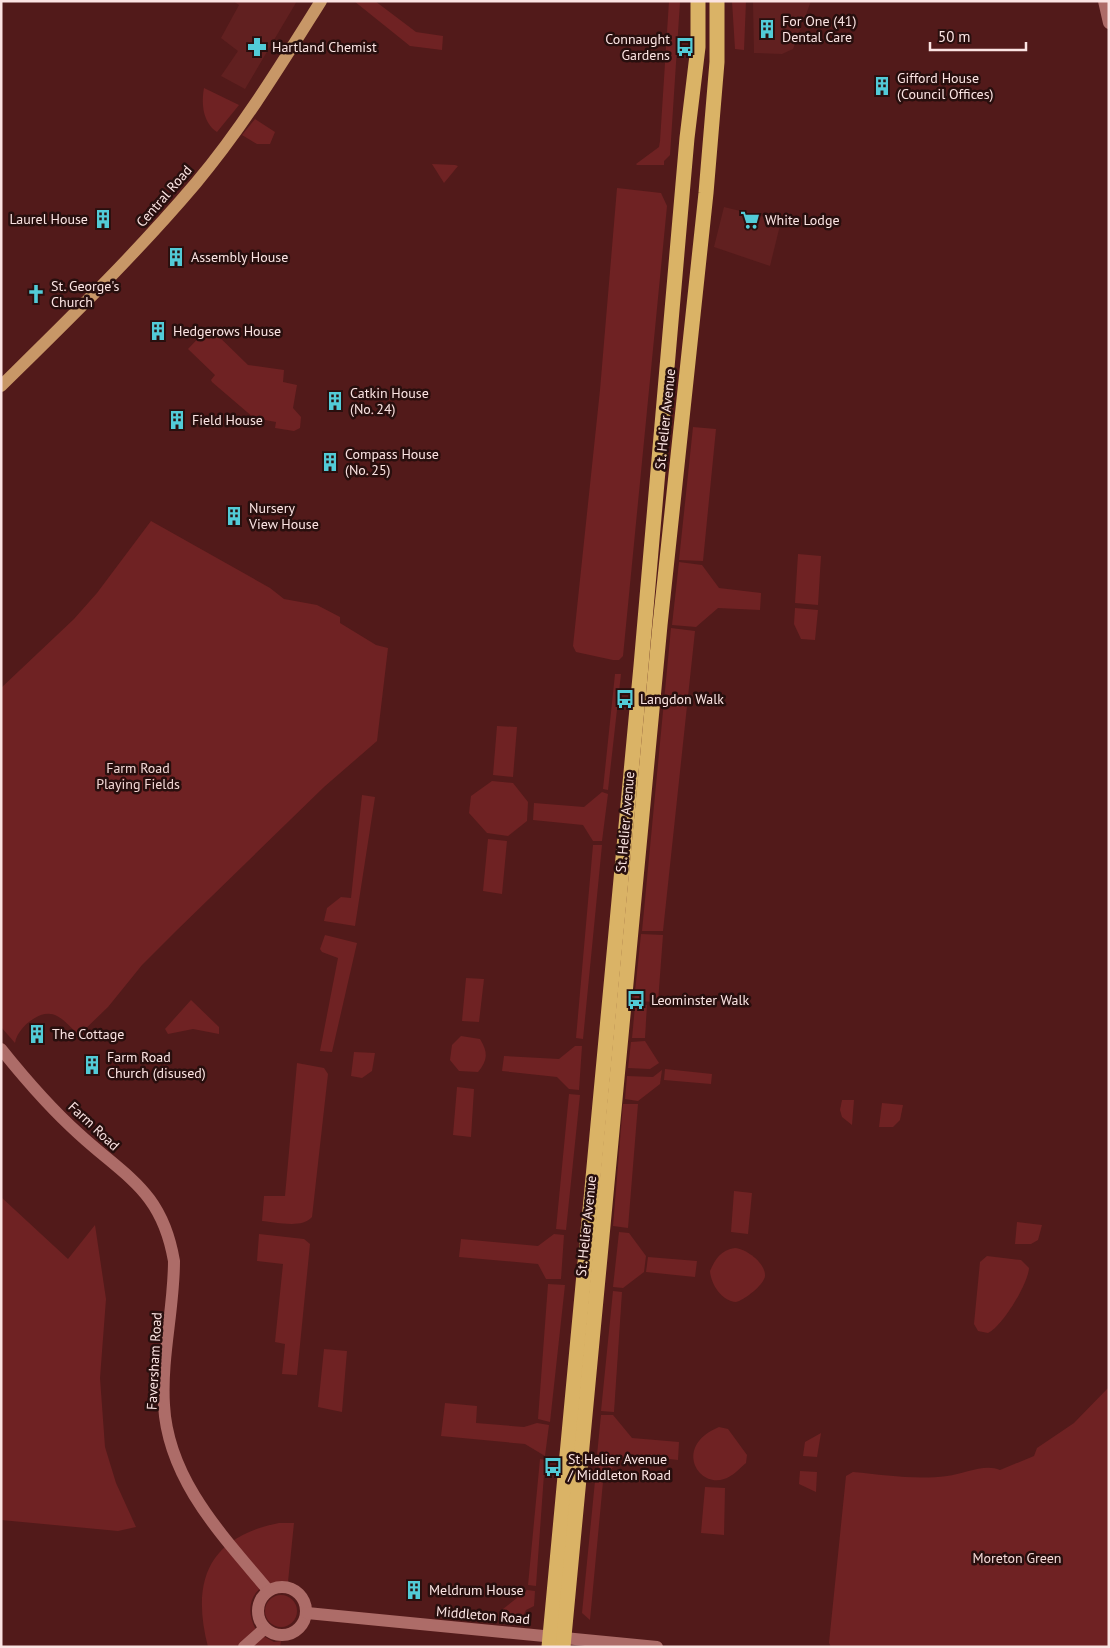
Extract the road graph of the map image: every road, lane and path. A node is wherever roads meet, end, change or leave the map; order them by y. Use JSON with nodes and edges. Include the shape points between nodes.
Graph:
{"nodes":[{"id":1,"x":321,"y":1,"type":"edge"},
{"id":2,"x":698,"y":1,"type":"edge"},
{"id":3,"x":718,"y":1,"type":"edge"},
{"id":4,"x":1104,"y":1,"type":"edge"},
{"id":5,"x":1109,"y":23,"type":"edge"},
{"id":6,"x":1,"y":386,"type":"edge"},
{"id":7,"x":1,"y":1049,"type":"edge"},
{"id":8,"x":165,"y":1224,"type":"joint"},
{"id":9,"x":268,"y":1590,"type":"junction"},
{"id":10,"x":306,"y":1613,"type":"junction"},
{"id":11,"x":264,"y":1629,"type":"junction"},
{"id":12,"x":556,"y":1642,"type":"edge"},
{"id":13,"x":244,"y":1647,"type":"edge"},
{"id":14,"x":657,"y":1647,"type":"edge"}],
"edges":[{"from":1,"to":6,"type":"main road","name":"Central Road","via":[[254,106],[197,181],[133,255]]},
{"from":2,"to":12,"type":"highway","name":"St. Helier Avenue","via":[[698,47],[687,138]]},
{"from":3,"to":12,"type":"highway","name":"St. Helier Avenue","via":[[706,193]]},
{"from":4,"to":5,"type":"street"},
{"from":7,"to":8,"type":"street","name":"Farm Road","via":[[77,1133],[149,1197]]},
{"from":8,"to":9,"type":"street","name":"Faversham Road","via":[[174,1261],[164,1405],[170,1439],[182,1473],[206,1515]]},
{"from":9,"to":10,"type":"street","via":[[277,1587],[296,1590],[304,1601]]},
{"from":9,"to":11,"type":"street","via":[[260,1598],[257,1608]]},
{"from":10,"to":11,"type":"street","via":[[304,1621],[290,1633],[279,1635]]},
{"from":10,"to":12,"type":"street","name":"Middleton Road"},
{"from":11,"to":13,"type":"street"},
{"from":12,"to":14,"type":"street","name":"Middleton Road"}]}
